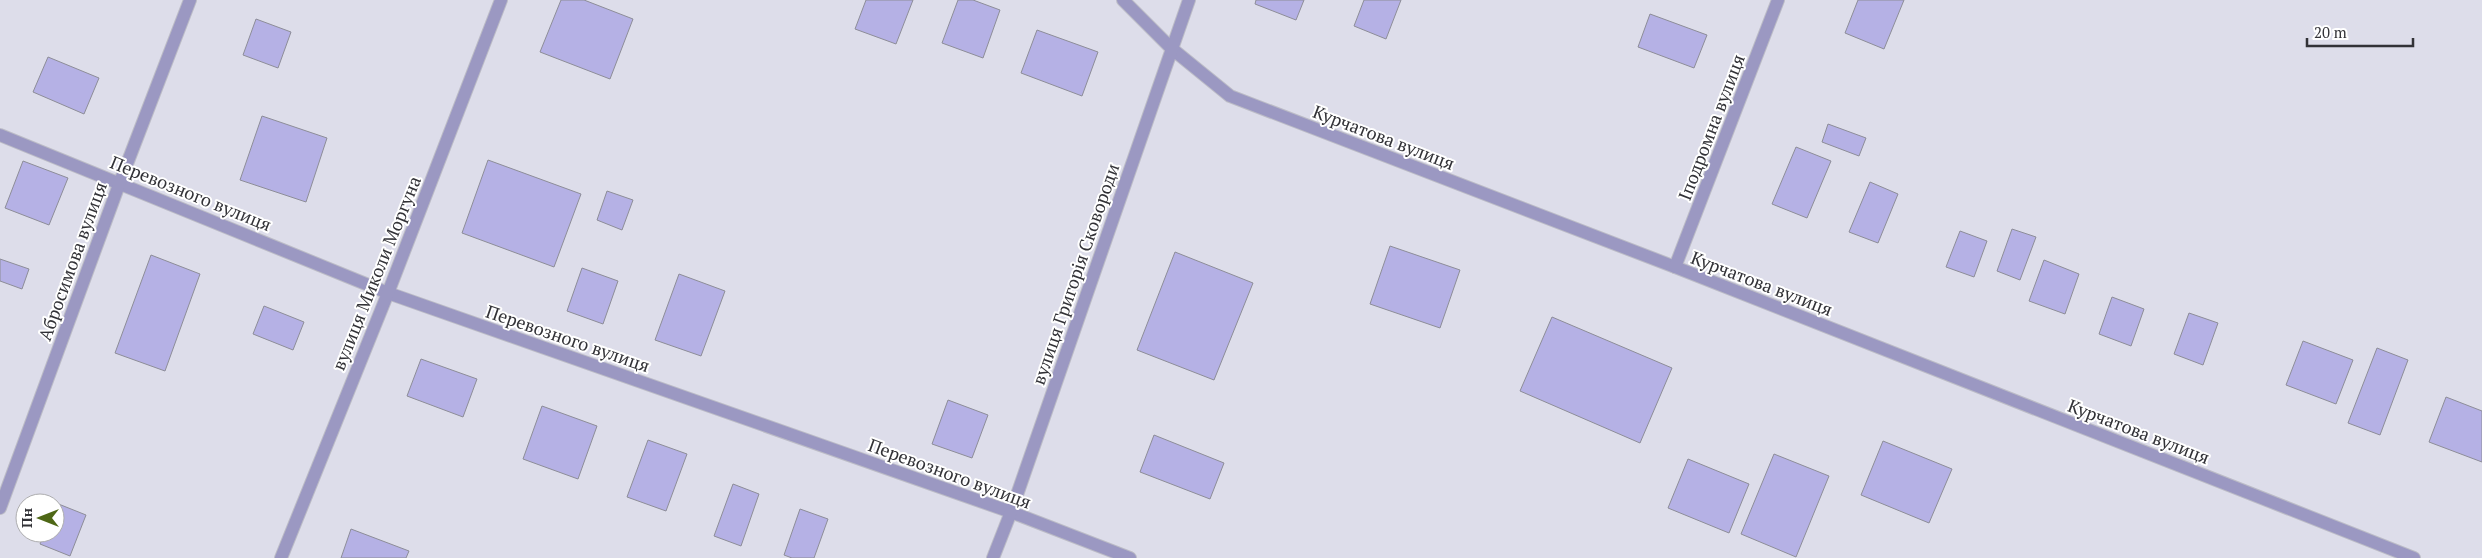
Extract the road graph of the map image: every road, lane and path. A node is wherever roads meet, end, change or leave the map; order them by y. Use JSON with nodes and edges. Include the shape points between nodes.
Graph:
{"nodes":[{"id":1,"x":190,"y":0,"type":"edge"},
{"id":2,"x":501,"y":0,"type":"edge"},
{"id":3,"x":1123,"y":0,"type":"edge"},
{"id":4,"x":1189,"y":0,"type":"edge"},
{"id":5,"x":1778,"y":0,"type":"edge"},
{"id":6,"x":1171,"y":48,"type":"junction"},
{"id":7,"x":0,"y":135,"type":"edge"},
{"id":8,"x":120,"y":182,"type":"junction"},
{"id":9,"x":1675,"y":267,"type":"junction"},
{"id":10,"x":388,"y":293,"type":"junction"},
{"id":11,"x":0,"y":508,"type":"edge"},
{"id":12,"x":1011,"y":512,"type":"junction"},
{"id":13,"x":281,"y":558,"type":"edge"},
{"id":14,"x":993,"y":558,"type":"edge"},
{"id":15,"x":1130,"y":558,"type":"edge"},
{"id":16,"x":2414,"y":558,"type":"edge"}],
"edges":[{"from":1,"to":8,"type":"street","name":"Абросимова вулиця"},
{"from":2,"to":10,"type":"street","name":"вулиця Миколи Моргуна"},
{"from":3,"to":6,"type":"street","name":"Курчатова вулиця"},
{"from":4,"to":6,"type":"street","name":"вулиця Григорія Сковороди"},
{"from":5,"to":9,"type":"street","name":"Іподромна вулиця"},
{"from":6,"to":9,"type":"street","name":"Курчатова вулиця","via":[[1230,96]]},
{"from":6,"to":12,"type":"street","name":"вулиця Григорія Сковороди"},
{"from":7,"to":8,"type":"street","name":"Перевозного вулиця"},
{"from":8,"to":10,"type":"street","name":"Перевозного вулиця"},
{"from":8,"to":11,"type":"street","name":"Абросимова вулиця"},
{"from":9,"to":16,"type":"street","name":"Курчатова вулиця"},
{"from":10,"to":12,"type":"street","name":"Перевозного вулиця"},
{"from":10,"to":13,"type":"street","name":"вулиця Миколи Моргуна"},
{"from":12,"to":14,"type":"street","name":"вулиця Григорія Сковороди"},
{"from":12,"to":15,"type":"street","name":"Перевозного вулиця"}]}
